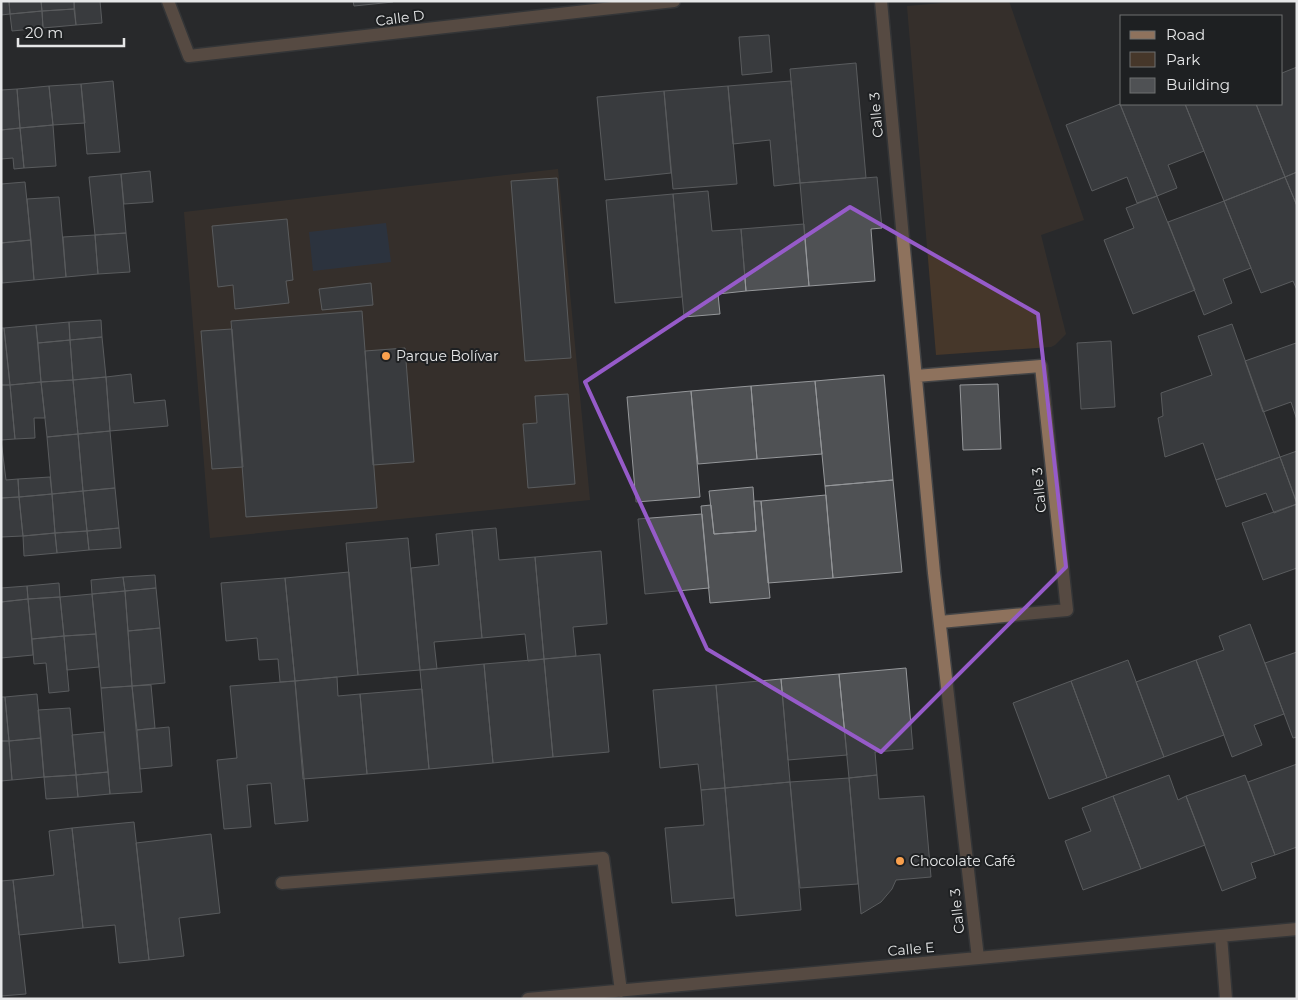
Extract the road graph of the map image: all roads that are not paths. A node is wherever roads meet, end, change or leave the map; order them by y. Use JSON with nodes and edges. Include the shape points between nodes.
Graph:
{"nodes":[{"id":1,"x":168,"y":1,"type":"edge"},
{"id":2,"x":674,"y":1,"type":"edge"},
{"id":3,"x":881,"y":1,"type":"edge"},
{"id":4,"x":916,"y":376,"type":"junction"},
{"id":5,"x":940,"y":622,"type":"junction"},
{"id":6,"x":282,"y":883,"type":"dead end"},
{"id":7,"x":1297,"y":929,"type":"edge"},
{"id":8,"x":1220,"y":936,"type":"junction"},
{"id":9,"x":978,"y":958,"type":"junction"},
{"id":10,"x":620,"y":990,"type":"junction"},
{"id":11,"x":528,"y":999,"type":"edge"},
{"id":12,"x":1226,"y":999,"type":"edge"}],
"edges":[{"from":1,"to":2,"type":"street","name":"Calle D","via":[[189,56]]},
{"from":3,"to":4,"type":"street","name":"Calle 3"},
{"from":4,"to":5,"type":"street","name":"Calle 3"},
{"from":4,"to":5,"type":"street","name":"Calle 3","via":[[1041,366],[1067,610]]},
{"from":5,"to":9,"type":"street","name":"Calle 3"},
{"from":6,"to":10,"type":"street","via":[[603,858]]},
{"from":7,"to":8,"type":"street","name":"Calle E"},
{"from":8,"to":9,"type":"street","name":"Calle E"},
{"from":8,"to":12,"type":"street"},
{"from":9,"to":10,"type":"street","name":"Calle E"},
{"from":10,"to":11,"type":"street","name":"Calle E"}]}
